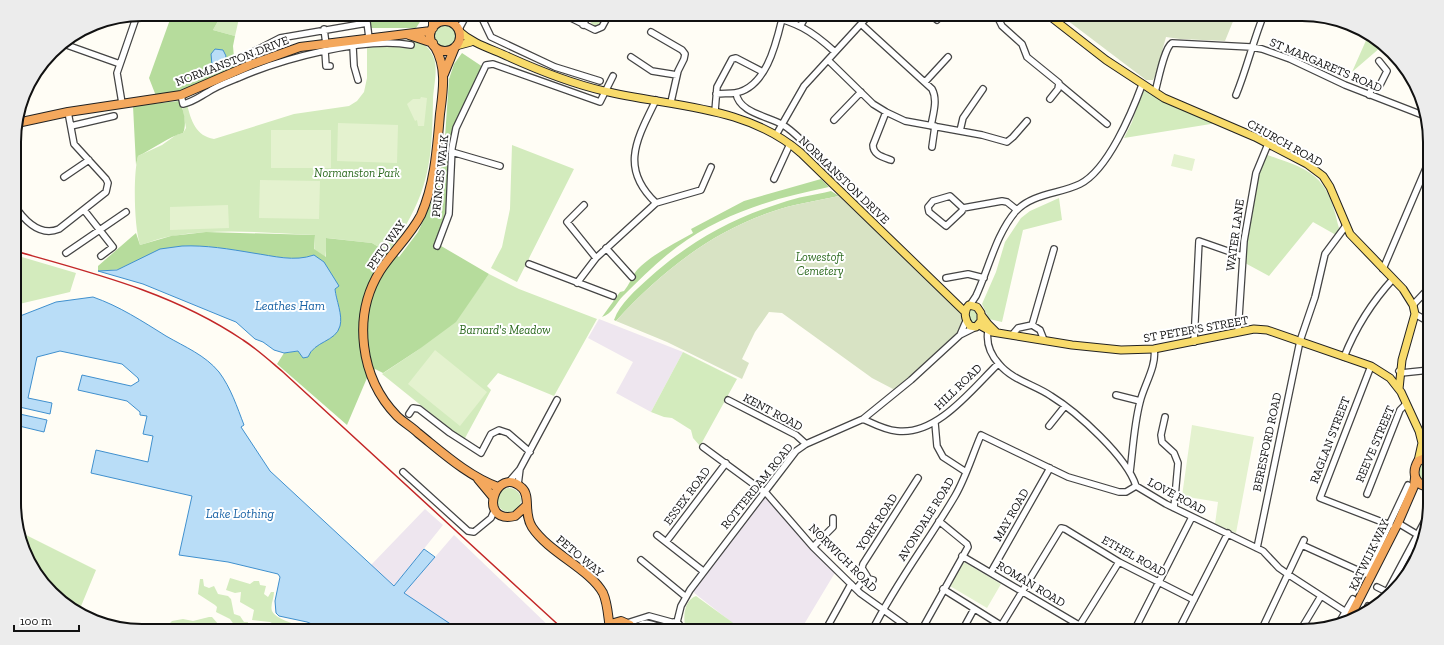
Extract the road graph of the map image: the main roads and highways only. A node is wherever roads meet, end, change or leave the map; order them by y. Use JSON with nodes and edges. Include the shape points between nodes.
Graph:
{"nodes":[{"id":1,"x":433,"y":21,"type":"edge"},
{"id":2,"x":1056,"y":21,"type":"edge"},
{"id":3,"x":448,"y":22,"type":"joint"},
{"id":4,"x":432,"y":29,"type":"junction"},
{"id":5,"x":459,"y":30,"type":"junction"},
{"id":6,"x":409,"y":35,"type":"junction"},
{"id":7,"x":471,"y":42,"type":"junction"},
{"id":8,"x":434,"y":45,"type":"junction"},
{"id":9,"x":455,"y":47,"type":"junction"},
{"id":10,"x":444,"y":74,"type":"junction"},
{"id":11,"x":23,"y":122,"type":"edge"},
{"id":12,"x":968,"y":307,"type":"junction"},
{"id":13,"x":982,"y":316,"type":"junction"},
{"id":14,"x":977,"y":326,"type":"junction"},
{"id":15,"x":996,"y":332,"type":"junction"},
{"id":16,"x":1400,"y":371,"type":"junction"},
{"id":17,"x":1386,"y":374,"type":"junction"},
{"id":18,"x":1399,"y":389,"type":"junction"},
{"id":19,"x":1422,"y":444,"type":"joint"},
{"id":20,"x":1423,"y":458,"type":"edge"},
{"id":21,"x":1418,"y":461,"type":"junction"},
{"id":22,"x":1415,"y":478,"type":"junction"},
{"id":23,"x":478,"y":479,"type":"junction"},
{"id":24,"x":1423,"y":483,"type":"edge"},
{"id":25,"x":498,"y":487,"type":"junction"},
{"id":26,"x":1423,"y":490,"type":"edge"},
{"id":27,"x":493,"y":497,"type":"junction"},
{"id":28,"x":1407,"y":502,"type":"junction"},
{"id":29,"x":526,"y":506,"type":"junction"},
{"id":30,"x":515,"y":516,"type":"junction"},
{"id":31,"x":532,"y":526,"type":"junction"},
{"id":32,"x":607,"y":607,"type":"junction"},
{"id":33,"x":1350,"y":615,"type":"edge"},
{"id":34,"x":624,"y":622,"type":"joint"},
{"id":35,"x":609,"y":624,"type":"edge"},
{"id":36,"x":613,"y":624,"type":"edge"}],
"edges":[{"from":1,"to":4,"type":"highway"},
{"from":2,"to":16,"type":"main road","name":"CHURCH ROAD","via":[[1085,45],[1155,92],[1255,137],[1307,164],[1323,176],[1330,187],[1345,227],[1356,242],[1403,289],[1413,304],[1415,314]]},
{"from":3,"to":4,"type":"highway","via":[[438,23]]},
{"from":3,"to":5,"type":"highway"},
{"from":4,"to":6,"type":"highway","name":"NORMANSTON DRIVE"},
{"from":4,"to":8,"type":"highway"},
{"from":5,"to":7,"type":"main road","name":"NORMANSTON DRIVE"},
{"from":5,"to":9,"type":"highway","via":[[460,39]]},
{"from":6,"to":8,"type":"highway","name":"NORMANSTON DRIVE"},
{"from":6,"to":11,"type":"highway","name":"NORMANSTON DRIVE","via":[[369,38],[313,50],[300,47],[250,65],[181,95],[68,112]]},
{"from":7,"to":9,"type":"main road"},
{"from":7,"to":12,"type":"main road","name":"NORMANSTON DRIVE","via":[[546,74],[581,85],[715,111],[776,135],[790,144],[954,300]]},
{"from":8,"to":9,"type":"highway","via":[[447,50]]},
{"from":8,"to":10,"type":"highway","name":"PETO WAY","via":[[439,53]]},
{"from":9,"to":10,"type":"highway","name":"PETO WAY"},
{"from":10,"to":23,"type":"highway","name":"PETO WAY","via":[[435,165],[426,201],[410,232],[376,278],[365,307],[362,329],[368,366],[378,390],[397,416]]},
{"from":12,"to":13,"type":"main road","via":[[977,307]]},
{"from":12,"to":14,"type":"main road","via":[[966,321],[970,326]]},
{"from":13,"to":14,"type":"main road"},
{"from":13,"to":15,"type":"main road"},
{"from":14,"to":15,"type":"main road","name":"ST PETER'S STREET"},
{"from":15,"to":17,"type":"main road","name":"ST PETER'S STREET","via":[[1079,346],[1121,350],[1154,349],[1261,329],[1371,366]]},
{"from":16,"to":17,"type":"main road"},
{"from":16,"to":18,"type":"main road"},
{"from":17,"to":18,"type":"main road","name":"ST PETER'S STREET"},
{"from":18,"to":19,"type":"main road","name":"ST PETER'S STREET","via":[[1419,431]]},
{"from":19,"to":21,"type":"main road"},
{"from":20,"to":21,"type":"highway"},
{"from":21,"to":22,"type":"highway","name":"KATWIJK WAY","via":[[1414,472]]},
{"from":22,"to":24,"type":"highway"},
{"from":22,"to":28,"type":"highway","name":"KATWIJK WAY"},
{"from":23,"to":25,"type":"highway","name":"PETO WAY"},
{"from":23,"to":27,"type":"highway","name":"PETO WAY"},
{"from":25,"to":27,"type":"highway"},
{"from":25,"to":29,"type":"highway","via":[[508,483],[518,485],[526,494]]},
{"from":26,"to":28,"type":"highway","name":"KATWIJK WAY"},
{"from":27,"to":30,"type":"highway","via":[[495,509],[503,516]]},
{"from":28,"to":33,"type":"highway","name":"KATWIJK WAY"},
{"from":29,"to":30,"type":"highway"},
{"from":29,"to":31,"type":"highway","name":"PETO WAY"},
{"from":30,"to":31,"type":"highway","name":"PETO WAY"},
{"from":31,"to":32,"type":"highway","name":"PETO WAY","via":[[552,549],[596,584],[603,593]]},
{"from":32,"to":34,"type":"highway","name":"PETO WAY","via":[[612,615]]},
{"from":32,"to":35,"type":"highway","name":"PETO WAY"},
{"from":34,"to":36,"type":"highway"}]}
